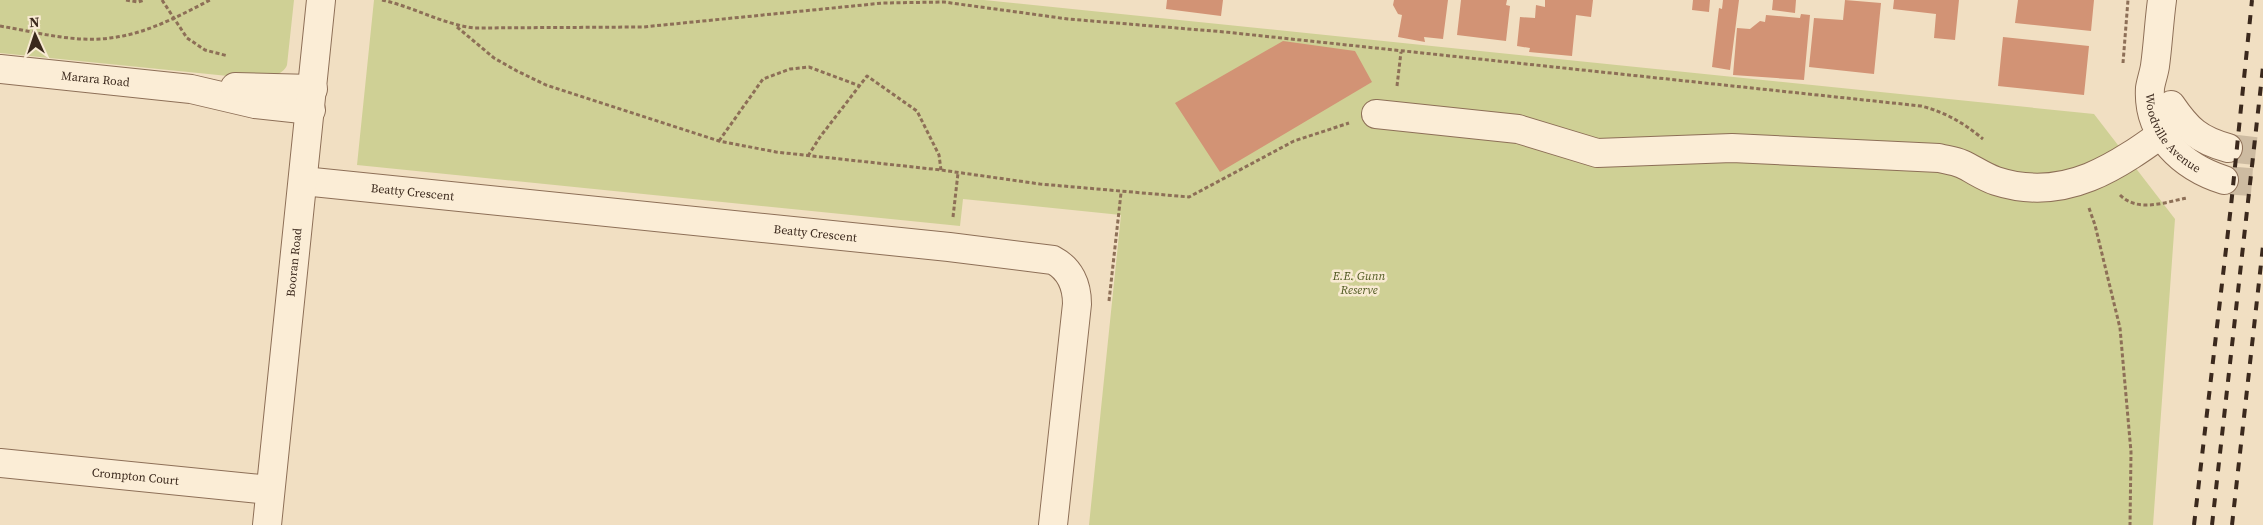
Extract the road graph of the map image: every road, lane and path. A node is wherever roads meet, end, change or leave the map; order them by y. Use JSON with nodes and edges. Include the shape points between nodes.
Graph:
{"nodes":[{"id":1,"x":126,"y":0,"type":"edge"},
{"id":2,"x":144,"y":0,"type":"edge"},
{"id":3,"x":162,"y":0,"type":"edge"},
{"id":4,"x":210,"y":0,"type":"edge"},
{"id":5,"x":322,"y":0,"type":"edge"},
{"id":6,"x":382,"y":0,"type":"edge"},
{"id":7,"x":2162,"y":0,"type":"edge"},
{"id":8,"x":173,"y":19,"type":"junction"},
{"id":9,"x":0,"y":26,"type":"edge"},
{"id":10,"x":456,"y":26,"type":"junction"},
{"id":11,"x":1401,"y":52,"type":"junction"},
{"id":12,"x":237,"y":58,"type":"dead end"},
{"id":13,"x":0,"y":69,"type":"edge"},
{"id":14,"x":860,"y":86,"type":"junction"},
{"id":15,"x":312,"y":100,"type":"junction"},
{"id":16,"x":1376,"y":114,"type":"junction"},
{"id":17,"x":2171,"y":127,"type":"junction"},
{"id":18,"x":1985,"y":140,"type":"dead end"},
{"id":19,"x":719,"y":141,"type":"junction"},
{"id":20,"x":2228,"y":148,"type":"tunnel mouth"},
{"id":21,"x":808,"y":156,"type":"junction"},
{"id":22,"x":941,"y":170,"type":"junction"},
{"id":23,"x":958,"y":173,"type":"junction"},
{"id":24,"x":2224,"y":180,"type":"tunnel mouth"},
{"id":25,"x":303,"y":181,"type":"junction"},
{"id":26,"x":2080,"y":181,"type":"junction"},
{"id":27,"x":2117,"y":191,"type":"dead end"},
{"id":28,"x":2189,"y":198,"type":"dead end"},
{"id":29,"x":949,"y":247,"type":"junction"},
{"id":30,"x":0,"y":463,"type":"edge"},
{"id":31,"x":270,"y":490,"type":"junction"},
{"id":32,"x":267,"y":525,"type":"edge"},
{"id":33,"x":1053,"y":525,"type":"edge"},
{"id":34,"x":2130,"y":525,"type":"edge"}],
"edges":[{"from":1,"to":2,"type":"path"},
{"from":3,"to":8,"type":"path"},
{"from":4,"to":8,"type":"path"},
{"from":5,"to":15,"type":"street","name":"Booran Road"},
{"from":6,"to":10,"type":"path"},
{"from":7,"to":17,"type":"street","name":"Woodville Avenue","via":[[2155,67],[2172,105]]},
{"from":8,"to":9,"type":"path","via":[[142,31],[110,38],[60,36]]},
{"from":8,"to":12,"type":"path","via":[[187,38],[205,50]]},
{"from":10,"to":11,"type":"path","via":[[643,27],[914,1]]},
{"from":10,"to":19,"type":"path","via":[[494,58],[546,85]]},
{"from":11,"to":16,"type":"path","via":[[1398,83]]},
{"from":11,"to":18,"type":"path","via":[[1921,106],[1952,117]]},
{"from":13,"to":15,"type":"street","name":"Marara Road","via":[[191,88],[255,104]]},
{"from":14,"to":19,"type":"path","via":[[809,67],[790,69],[762,79]]},
{"from":14,"to":21,"type":"path"},
{"from":14,"to":22,"type":"path","via":[[867,76],[918,111],[939,155]]},
{"from":15,"to":25,"type":"street","name":"Booran Road"},
{"from":16,"to":23,"type":"path","via":[[1294,141],[1189,198]]},
{"from":16,"to":26,"type":"street","via":[[1518,129],[1596,153],[1732,148],[1939,158],[2023,188],[2054,188]]},
{"from":17,"to":20,"type":"street","name":"Woodville Avenue","via":[[2192,132]]},
{"from":17,"to":24,"type":"street","name":"Woodville Avenue","via":[[2184,161]]},
{"from":17,"to":26,"type":"street","via":[[2117,164]]},
{"from":19,"to":21,"type":"path"},
{"from":21,"to":22,"type":"path"},
{"from":22,"to":23,"type":"path"},
{"from":23,"to":29,"type":"path"},
{"from":25,"to":29,"type":"street","name":"Beatty Crescent"},
{"from":25,"to":31,"type":"street","name":"Booran Road"},
{"from":26,"to":34,"type":"path","via":[[2095,225],[2120,328],[2131,452]]},
{"from":27,"to":28,"type":"path","via":[[2130,204],[2142,206]]},
{"from":29,"to":33,"type":"street","name":"Beatty Crescent","via":[[1053,260],[1063,265],[1074,284],[1077,304]]},
{"from":30,"to":31,"type":"street","name":"Crompton Court"},
{"from":31,"to":32,"type":"street","name":"Booran Road"}]}
